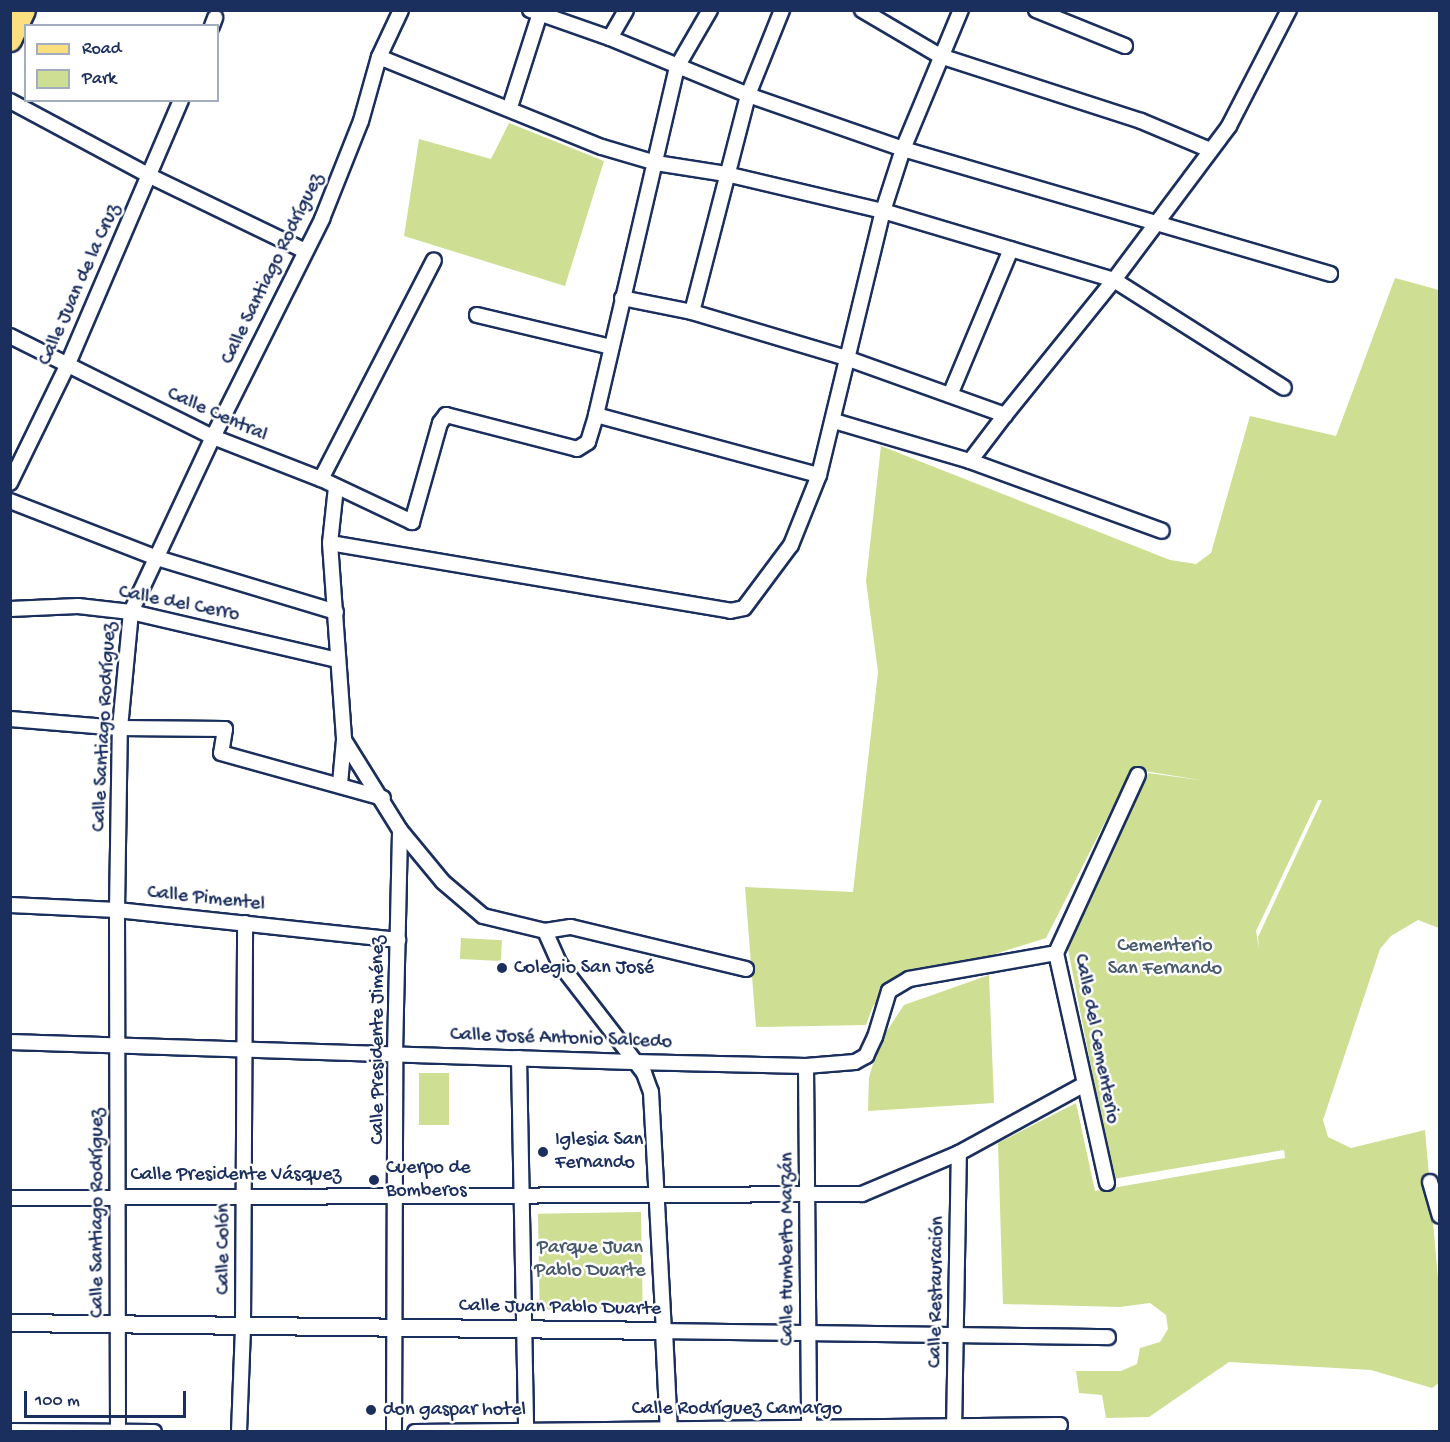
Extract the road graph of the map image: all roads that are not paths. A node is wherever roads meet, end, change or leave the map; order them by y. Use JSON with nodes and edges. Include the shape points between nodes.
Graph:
{"nodes":[{"id":1,"x":24,"y":10,"type":"edge"},
{"id":2,"x":401,"y":10,"type":"edge"},
{"id":3,"x":626,"y":10,"type":"edge"},
{"id":4,"x":710,"y":10,"type":"edge"},
{"id":5,"x":783,"y":10,"type":"edge"},
{"id":6,"x":961,"y":10,"type":"edge"},
{"id":7,"x":1036,"y":10,"type":"edge"},
{"id":8,"x":1288,"y":10,"type":"edge"},
{"id":9,"x":865,"y":11,"type":"edge"},
{"id":10,"x":537,"y":12,"type":"edge"},
{"id":11,"x":610,"y":38,"type":"junction"},
{"id":12,"x":10,"y":40,"type":"edge"},
{"id":13,"x":1125,"y":46,"type":"dead end"},
{"id":14,"x":940,"y":56,"type":"junction"},
{"id":15,"x":379,"y":57,"type":"junction"},
{"id":16,"x":677,"y":67,"type":"junction"},
{"id":17,"x":747,"y":95,"type":"junction"},
{"id":18,"x":10,"y":101,"type":"edge"},
{"id":19,"x":180,"y":102,"type":"edge"},
{"id":20,"x":510,"y":108,"type":"junction"},
{"id":21,"x":903,"y":149,"type":"junction"},
{"id":22,"x":1210,"y":150,"type":"junction"},
{"id":23,"x":656,"y":163,"type":"junction"},
{"id":24,"x":726,"y":174,"type":"junction"},
{"id":25,"x":150,"y":176,"type":"junction"},
{"id":26,"x":883,"y":211,"type":"junction"},
{"id":27,"x":1155,"y":225,"type":"junction"},
{"id":28,"x":1011,"y":249,"type":"junction"},
{"id":29,"x":305,"y":251,"type":"junction"},
{"id":30,"x":434,"y":260,"type":"dead end"},
{"id":31,"x":1330,"y":274,"type":"dead end"},
{"id":32,"x":1114,"y":280,"type":"junction"},
{"id":33,"x":622,"y":298,"type":"junction"},
{"id":34,"x":692,"y":312,"type":"junction"},
{"id":35,"x":477,"y":315,"type":"dead end"},
{"id":36,"x":10,"y":336,"type":"edge"},
{"id":37,"x":611,"y":347,"type":"junction"},
{"id":38,"x":846,"y":358,"type":"junction"},
{"id":39,"x":67,"y":366,"type":"junction"},
{"id":40,"x":1284,"y":388,"type":"dead end"},
{"id":41,"x":950,"y":395,"type":"junction"},
{"id":42,"x":596,"y":415,"type":"junction"},
{"id":43,"x":1005,"y":415,"type":"junction"},
{"id":44,"x":834,"y":421,"type":"junction"},
{"id":45,"x":213,"y":437,"type":"junction"},
{"id":46,"x":970,"y":461,"type":"junction"},
{"id":47,"x":819,"y":475,"type":"junction"},
{"id":48,"x":321,"y":479,"type":"junction"},
{"id":49,"x":10,"y":483,"type":"edge"},
{"id":50,"x":336,"y":487,"type":"junction"},
{"id":51,"x":10,"y":501,"type":"edge"},
{"id":52,"x":1162,"y":531,"type":"dead end"},
{"id":53,"x":330,"y":543,"type":"junction"},
{"id":54,"x":157,"y":558,"type":"junction"},
{"id":55,"x":10,"y":609,"type":"edge"},
{"id":56,"x":131,"y":612,"type":"junction"},
{"id":57,"x":336,"y":612,"type":"junction"},
{"id":58,"x":338,"y":660,"type":"junction"},
{"id":59,"x":10,"y":719,"type":"edge"},
{"id":60,"x":120,"y":728,"type":"junction"},
{"id":61,"x":344,"y":740,"type":"junction"},
{"id":62,"x":367,"y":774,"type":"junction"},
{"id":63,"x":1138,"y":776,"type":"dead end"},
{"id":64,"x":346,"y":786,"type":"junction"},
{"id":65,"x":383,"y":798,"type":"junction"},
{"id":66,"x":400,"y":830,"type":"junction"},
{"id":67,"x":10,"y":905,"type":"edge"},
{"id":68,"x":117,"y":910,"type":"junction"},
{"id":69,"x":245,"y":923,"type":"junction"},
{"id":70,"x":545,"y":931,"type":"junction"},
{"id":71,"x":398,"y":940,"type":"junction"},
{"id":72,"x":1056,"y":953,"type":"junction"},
{"id":73,"x":746,"y":969,"type":"dead end"},
{"id":74,"x":10,"y":1042,"type":"edge"},
{"id":75,"x":117,"y":1044,"type":"junction"},
{"id":76,"x":245,"y":1049,"type":"junction"},
{"id":77,"x":395,"y":1053,"type":"junction"},
{"id":78,"x":519,"y":1058,"type":"junction"},
{"id":79,"x":633,"y":1062,"type":"junction"},
{"id":80,"x":806,"y":1066,"type":"junction"},
{"id":81,"x":1083,"y":1085,"type":"junction"},
{"id":82,"x":959,"y":1153,"type":"junction"},
{"id":83,"x":1430,"y":1182,"type":"dead end"},
{"id":84,"x":1107,"y":1183,"type":"dead end"},
{"id":85,"x":397,"y":1193,"type":"junction"},
{"id":86,"x":119,"y":1194,"type":"junction"},
{"id":87,"x":520,"y":1195,"type":"junction"},
{"id":88,"x":656,"y":1196,"type":"junction"},
{"id":89,"x":807,"y":1196,"type":"junction"},
{"id":90,"x":10,"y":1198,"type":"edge"},
{"id":91,"x":243,"y":1198,"type":"junction"},
{"id":92,"x":1440,"y":1216,"type":"edge"},
{"id":93,"x":10,"y":1323,"type":"edge"},
{"id":94,"x":118,"y":1323,"type":"junction"},
{"id":95,"x":243,"y":1326,"type":"junction"},
{"id":96,"x":394,"y":1326,"type":"junction"},
{"id":97,"x":523,"y":1327,"type":"junction"},
{"id":98,"x":664,"y":1331,"type":"junction"},
{"id":99,"x":807,"y":1332,"type":"junction"},
{"id":100,"x":955,"y":1337,"type":"junction"},
{"id":101,"x":1108,"y":1337,"type":"dead end"},
{"id":102,"x":1060,"y":1425,"type":"dead end"},
{"id":103,"x":954,"y":1429,"type":"edge"},
{"id":104,"x":669,"y":1430,"type":"edge"},
{"id":105,"x":809,"y":1430,"type":"edge"},
{"id":106,"x":10,"y":1431,"type":"edge"},
{"id":107,"x":118,"y":1431,"type":"edge"},
{"id":108,"x":154,"y":1431,"type":"edge"},
{"id":109,"x":239,"y":1431,"type":"edge"},
{"id":110,"x":394,"y":1431,"type":"edge"},
{"id":111,"x":415,"y":1431,"type":"edge"},
{"id":112,"x":526,"y":1431,"type":"edge"}],
"edges":[{"from":1,"to":12,"type":"main road"},
{"from":2,"to":15,"type":"street","name":"Calle Santiago Rodríguez"},
{"from":3,"to":11,"type":"street"},
{"from":4,"to":16,"type":"street"},
{"from":5,"to":17,"type":"street"},
{"from":6,"to":14,"type":"street"},
{"from":7,"to":13,"type":"street"},
{"from":8,"to":22,"type":"street","via":[[1229,126]]},
{"from":9,"to":14,"type":"street"},
{"from":10,"to":11,"type":"street"},
{"from":10,"to":20,"type":"street"},
{"from":11,"to":16,"type":"street"},
{"from":14,"to":21,"type":"street"},
{"from":14,"to":22,"type":"street","via":[[1141,122]]},
{"from":15,"to":20,"type":"street"},
{"from":15,"to":29,"type":"street","name":"Calle Santiago Rodríguez","via":[[343,169]]},
{"from":16,"to":17,"type":"street"},
{"from":16,"to":23,"type":"street"},
{"from":17,"to":21,"type":"street"},
{"from":17,"to":24,"type":"street"},
{"from":18,"to":25,"type":"street"},
{"from":19,"to":25,"type":"street","name":"Calle Juan de la Cruz"},
{"from":20,"to":23,"type":"street","via":[[602,147]]},
{"from":21,"to":26,"type":"street"},
{"from":21,"to":27,"type":"street"},
{"from":22,"to":27,"type":"street"},
{"from":23,"to":24,"type":"street"},
{"from":23,"to":33,"type":"street"},
{"from":24,"to":26,"type":"street"},
{"from":24,"to":34,"type":"street"},
{"from":25,"to":29,"type":"street"},
{"from":25,"to":39,"type":"street","name":"Calle Juan de la Cruz"},
{"from":26,"to":28,"type":"street"},
{"from":26,"to":38,"type":"street"},
{"from":27,"to":31,"type":"street"},
{"from":27,"to":32,"type":"street"},
{"from":28,"to":32,"type":"street"},
{"from":28,"to":41,"type":"street"},
{"from":29,"to":45,"type":"street","name":"Calle Santiago Rodríguez"},
{"from":30,"to":48,"type":"street"},
{"from":32,"to":40,"type":"street"},
{"from":32,"to":43,"type":"street"},
{"from":33,"to":34,"type":"street"},
{"from":33,"to":37,"type":"street"},
{"from":34,"to":38,"type":"street"},
{"from":35,"to":37,"type":"street"},
{"from":36,"to":39,"type":"street","name":"Calle Central"},
{"from":37,"to":42,"type":"street"},
{"from":38,"to":41,"type":"street"},
{"from":38,"to":44,"type":"street"},
{"from":39,"to":45,"type":"street","name":"Calle Central"},
{"from":39,"to":49,"type":"street","name":"Calle Juan de la Cruz"},
{"from":41,"to":43,"type":"street"},
{"from":42,"to":47,"type":"street"},
{"from":42,"to":50,"type":"street","name":"Calle Central","via":[[588,442],[577,449],[446,415],[440,423],[412,522]]},
{"from":43,"to":46,"type":"street"},
{"from":44,"to":46,"type":"street"},
{"from":44,"to":47,"type":"street"},
{"from":45,"to":48,"type":"street","name":"Calle Central"},
{"from":45,"to":54,"type":"street","name":"Calle Santiago Rodríguez"},
{"from":46,"to":52,"type":"street"},
{"from":47,"to":53,"type":"street","via":[[791,545],[744,608],[730,611]]},
{"from":48,"to":50,"type":"street","name":"Calle Central"},
{"from":50,"to":53,"type":"street"},
{"from":51,"to":54,"type":"street"},
{"from":53,"to":57,"type":"street"},
{"from":54,"to":56,"type":"street","name":"Calle Santiago Rodríguez"},
{"from":54,"to":57,"type":"street"},
{"from":55,"to":56,"type":"street","name":"Calle del Cerro","via":[[78,606]]},
{"from":56,"to":58,"type":"street","name":"Calle del Cerro"},
{"from":56,"to":60,"type":"street","name":"Calle Santiago Rodríguez"},
{"from":57,"to":58,"type":"street"},
{"from":58,"to":61,"type":"street"},
{"from":59,"to":60,"type":"street"},
{"from":60,"to":64,"type":"street","via":[[225,729],[221,753]]},
{"from":60,"to":68,"type":"street","name":"Calle Santiago Rodríguez"},
{"from":61,"to":62,"type":"street"},
{"from":61,"to":64,"type":"street"},
{"from":62,"to":64,"type":"street"},
{"from":62,"to":65,"type":"street"},
{"from":63,"to":72,"type":"street","name":"Calle del Cementerio"},
{"from":64,"to":65,"type":"street"},
{"from":65,"to":66,"type":"street"},
{"from":66,"to":70,"type":"street","via":[[443,882],[483,916]]},
{"from":66,"to":71,"type":"street","name":"Calle Presidente Jiménez"},
{"from":67,"to":68,"type":"street","name":"Calle Pimentel"},
{"from":68,"to":69,"type":"street","name":"Calle Pimentel"},
{"from":68,"to":75,"type":"street","name":"Calle Santiago Rodríguez"},
{"from":69,"to":71,"type":"street","name":"Calle Pimentel"},
{"from":69,"to":76,"type":"street","name":"Calle Colón"},
{"from":70,"to":73,"type":"street","via":[[571,927]]},
{"from":70,"to":79,"type":"street","via":[[559,963]]},
{"from":71,"to":77,"type":"street","name":"Calle Presidente Jiménez"},
{"from":72,"to":80,"type":"street","name":"Calle José Antonio Salcedo","via":[[909,979],[889,991],[866,1056],[855,1062]]},
{"from":72,"to":81,"type":"street","name":"Calle del Cementerio"},
{"from":74,"to":75,"type":"street","name":"Calle José Antonio Salcedo"},
{"from":75,"to":76,"type":"street","name":"Calle José Antonio Salcedo"},
{"from":75,"to":86,"type":"street","name":"Calle Santiago Rodríguez"},
{"from":76,"to":77,"type":"street","name":"Calle José Antonio Salcedo"},
{"from":76,"to":91,"type":"street","name":"Calle Colón"},
{"from":77,"to":78,"type":"street","name":"Calle José Antonio Salcedo"},
{"from":77,"to":85,"type":"street","name":"Calle Presidente Jiménez"},
{"from":78,"to":79,"type":"street","name":"Calle José Antonio Salcedo"},
{"from":78,"to":87,"type":"street"},
{"from":79,"to":80,"type":"street","name":"Calle José Antonio Salcedo"},
{"from":79,"to":88,"type":"street","via":[[644,1073],[651,1092]]},
{"from":80,"to":89,"type":"street","name":"Calle Humberto Marzán"},
{"from":81,"to":82,"type":"street","name":"Calle Presidente Vásquez"},
{"from":81,"to":84,"type":"street","name":"Calle del Cementerio"},
{"from":82,"to":89,"type":"street","name":"Calle Presidente Vásquez","via":[[862,1194]]},
{"from":82,"to":100,"type":"street","name":"Calle Restauración"},
{"from":83,"to":92,"type":"street"},
{"from":85,"to":87,"type":"street","name":"Calle Presidente Vásquez"},
{"from":85,"to":91,"type":"street","name":"Calle Presidente Vásquez"},
{"from":85,"to":96,"type":"street","name":"Calle Presidente Jiménez"},
{"from":86,"to":90,"type":"street","name":"Calle Presidente Vásquez"},
{"from":86,"to":91,"type":"street","name":"Calle Presidente Vásquez"},
{"from":86,"to":94,"type":"street","name":"Calle Santiago Rodríguez"},
{"from":87,"to":88,"type":"street","name":"Calle Presidente Vásquez"},
{"from":87,"to":97,"type":"street"},
{"from":88,"to":89,"type":"street","name":"Calle Presidente Vásquez"},
{"from":88,"to":98,"type":"street"},
{"from":89,"to":99,"type":"street","name":"Calle Humberto Marzán"},
{"from":91,"to":95,"type":"street","name":"Calle Colón"},
{"from":93,"to":94,"type":"street","name":"Calle Juan Pablo Duarte"},
{"from":94,"to":95,"type":"street","name":"Calle Juan Pablo Duarte"},
{"from":94,"to":107,"type":"street","name":"Calle Santiago Rodríguez"},
{"from":95,"to":96,"type":"street","name":"Calle Juan Pablo Duarte"},
{"from":95,"to":109,"type":"street","name":"Calle Colón"},
{"from":96,"to":97,"type":"street","name":"Calle Juan Pablo Duarte"},
{"from":96,"to":110,"type":"street","name":"Calle Presidente Jiménez"},
{"from":97,"to":98,"type":"street","name":"Calle Juan Pablo Duarte"},
{"from":97,"to":112,"type":"street"},
{"from":98,"to":99,"type":"street","name":"Calle Juan Pablo Duarte"},
{"from":98,"to":104,"type":"street"},
{"from":99,"to":100,"type":"street","name":"Calle Juan Pablo Duarte"},
{"from":99,"to":105,"type":"street","name":"Calle Humberto Marzán"},
{"from":100,"to":101,"type":"street","name":"Calle Juan Pablo Duarte"},
{"from":100,"to":103,"type":"street","name":"Calle Restauración"},
{"from":102,"to":103,"type":"street","name":"Calle Rodríguez Camargo"},
{"from":103,"to":105,"type":"street","name":"Calle Rodríguez Camargo"},
{"from":104,"to":105,"type":"street","name":"Calle Rodríguez Camargo"},
{"from":104,"to":112,"type":"street","name":"Calle Rodríguez Camargo"},
{"from":106,"to":107,"type":"street"},
{"from":107,"to":108,"type":"street"},
{"from":111,"to":112,"type":"street","name":"Calle Rodríguez Camargo"}]}
